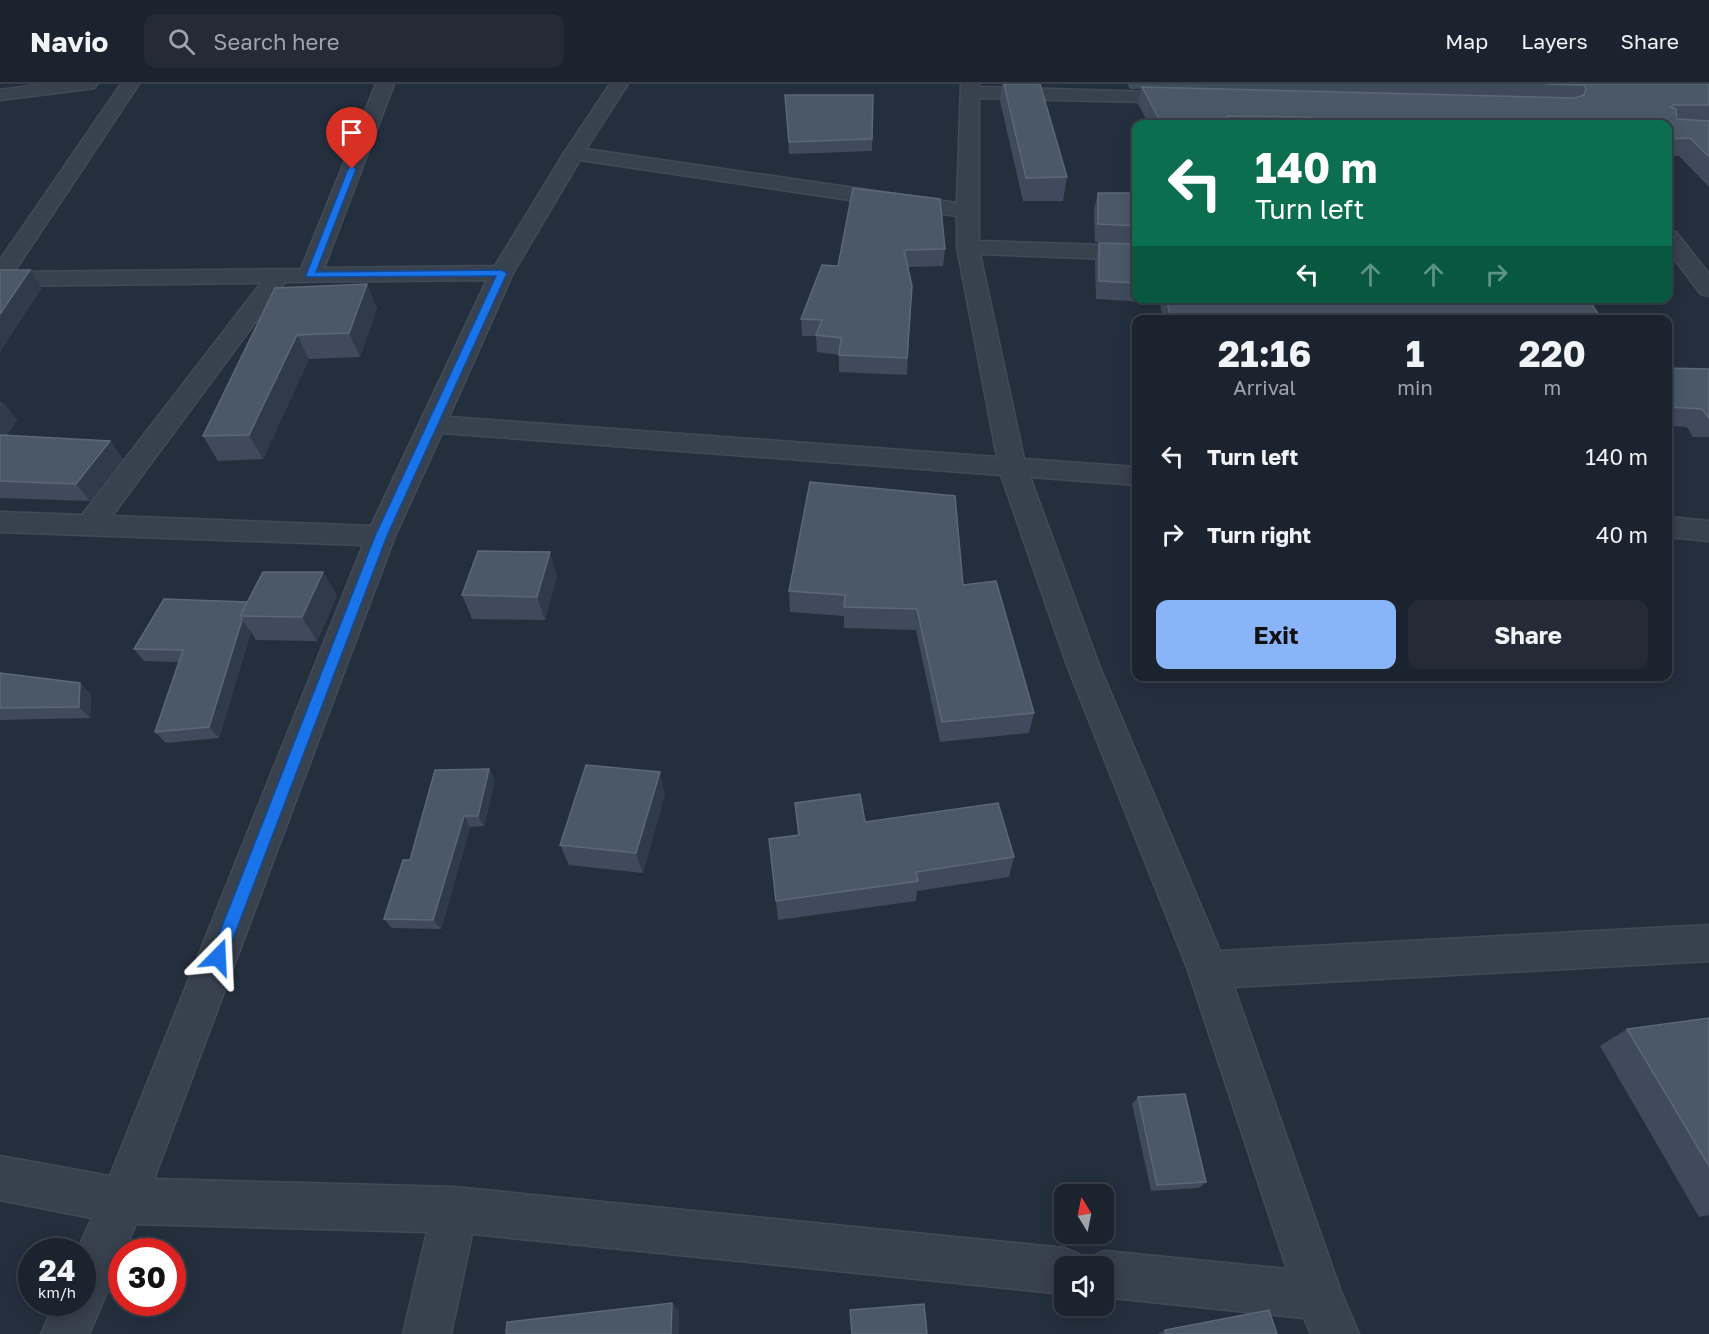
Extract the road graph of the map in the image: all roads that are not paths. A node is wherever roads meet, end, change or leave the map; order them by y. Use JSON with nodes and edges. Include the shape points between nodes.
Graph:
{"nodes":[{"id":1,"x":88,"y":84,"type":"edge"},
{"id":2,"x":130,"y":84,"type":"edge"},
{"id":3,"x":386,"y":84,"type":"edge"},
{"id":4,"x":619,"y":84,"type":"edge"},
{"id":5,"x":970,"y":88,"type":"edge"},
{"id":6,"x":0,"y":95,"type":"edge"},
{"id":7,"x":1197,"y":97,"type":"edge"},
{"id":8,"x":573,"y":153,"type":"junction"},
{"id":9,"x":967,"y":211,"type":"junction"},
{"id":10,"x":1672,"y":242,"type":"edge"},
{"id":11,"x":968,"y":247,"type":"junction"},
{"id":12,"x":1132,"y":253,"type":"edge"},
{"id":13,"x":502,"y":273,"type":"junction"},
{"id":14,"x":1672,"y":274,"type":"edge"},
{"id":15,"x":279,"y":275,"type":"junction"},
{"id":16,"x":310,"y":275,"type":"junction"},
{"id":17,"x":0,"y":277,"type":"edge"},
{"id":18,"x":1705,"y":279,"type":"edge"},
{"id":19,"x":432,"y":424,"type":"junction"},
{"id":20,"x":1012,"y":466,"type":"junction"},
{"id":21,"x":1132,"y":476,"type":"edge"},
{"id":22,"x":0,"y":522,"type":"edge"},
{"id":23,"x":91,"y":524,"type":"junction"},
{"id":24,"x":1672,"y":527,"type":"edge"},
{"id":25,"x":1709,"y":531,"type":"edge"},
{"id":26,"x":381,"y":536,"type":"junction"},
{"id":27,"x":1709,"y":943,"type":"edge"},
{"id":28,"x":1208,"y":970,"type":"junction"},
{"id":29,"x":0,"y":1178,"type":"edge"},
{"id":30,"x":123,"y":1201,"type":"junction"},
{"id":31,"x":454,"y":1210,"type":"junction"},
{"id":32,"x":96,"y":1262,"type":"edge"},
{"id":33,"x":1054,"y":1270,"type":"edge"},
{"id":34,"x":1114,"y":1276,"type":"edge"},
{"id":35,"x":1327,"y":1315,"type":"edge"},
{"id":36,"x":73,"y":1316,"type":"edge"},
{"id":37,"x":65,"y":1334,"type":"edge"},
{"id":38,"x":427,"y":1334,"type":"edge"}],
"edges":[{"from":1,"to":6,"type":"street"},
{"from":2,"to":17,"type":"street"},
{"from":3,"to":16,"type":"street"},
{"from":4,"to":8,"type":"street"},
{"from":5,"to":7,"type":"street"},
{"from":5,"to":9,"type":"street"},
{"from":8,"to":9,"type":"street"},
{"from":8,"to":13,"type":"street"},
{"from":9,"to":11,"type":"street"},
{"from":10,"to":18,"type":"street"},
{"from":11,"to":12,"type":"street"},
{"from":11,"to":20,"type":"street"},
{"from":13,"to":16,"type":"street"},
{"from":13,"to":19,"type":"street"},
{"from":14,"to":18,"type":"street"},
{"from":15,"to":16,"type":"street"},
{"from":15,"to":17,"type":"street"},
{"from":15,"to":23,"type":"street"},
{"from":19,"to":20,"type":"street"},
{"from":19,"to":26,"type":"street"},
{"from":20,"to":21,"type":"street"},
{"from":20,"to":28,"type":"street","via":[[1083,665]]},
{"from":22,"to":23,"type":"street"},
{"from":23,"to":26,"type":"street"},
{"from":24,"to":25,"type":"street"},
{"from":26,"to":30,"type":"street"},
{"from":27,"to":28,"type":"street"},
{"from":28,"to":35,"type":"street"},
{"from":29,"to":30,"type":"street"},
{"from":30,"to":31,"type":"street"},
{"from":30,"to":32,"type":"street"},
{"from":31,"to":33,"type":"street"},
{"from":31,"to":38,"type":"street"},
{"from":34,"to":35,"type":"street"},
{"from":36,"to":37,"type":"street"}]}
